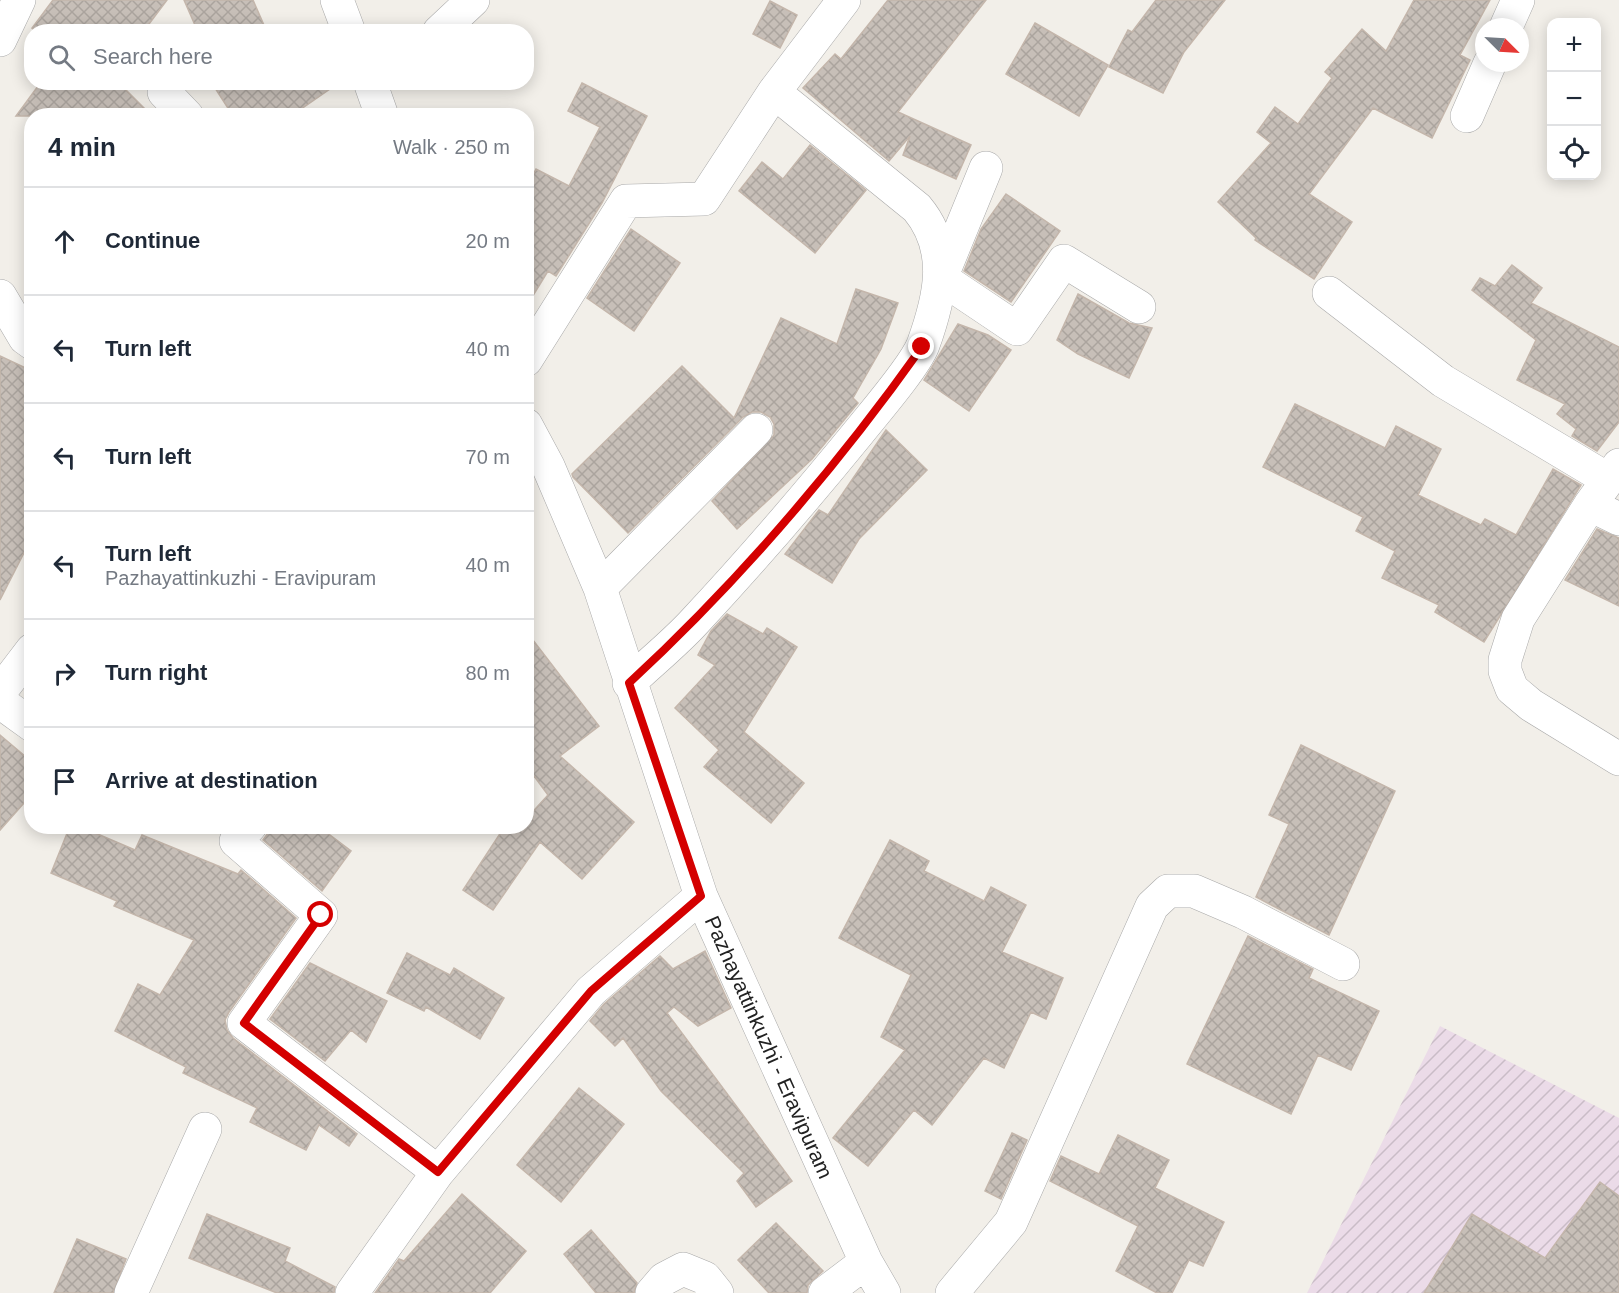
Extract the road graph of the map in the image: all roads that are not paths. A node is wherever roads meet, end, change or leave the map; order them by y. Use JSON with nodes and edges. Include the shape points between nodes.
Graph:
{"nodes":[{"id":1,"x":19,"y":0,"type":"edge"},
{"id":2,"x":337,"y":0,"type":"edge"},
{"id":3,"x":473,"y":0,"type":"edge"},
{"id":4,"x":844,"y":0,"type":"edge"},
{"id":5,"x":1518,"y":0,"type":"edge"},
{"id":6,"x":1510,"y":18,"type":"edge"},
{"id":7,"x":346,"y":24,"type":"edge"},
{"id":8,"x":448,"y":24,"type":"edge"},
{"id":9,"x":0,"y":40,"type":"edge"},
{"id":10,"x":1486,"y":72,"type":"edge"},
{"id":11,"x":164,"y":92,"type":"dead end"},
{"id":12,"x":774,"y":92,"type":"junction"},
{"id":13,"x":179,"y":108,"type":"edge"},
{"id":14,"x":1467,"y":116,"type":"dead end"},
{"id":15,"x":986,"y":168,"type":"dead end"},
{"id":16,"x":942,"y":278,"type":"junction"},
{"id":17,"x":1329,"y":294,"type":"dead end"},
{"id":18,"x":0,"y":296,"type":"edge"},
{"id":19,"x":1139,"y":307,"type":"dead end"},
{"id":20,"x":24,"y":336,"type":"edge"},
{"id":21,"x":534,"y":347,"type":"edge"},
{"id":22,"x":756,"y":430,"type":"dead end"},
{"id":23,"x":534,"y":440,"type":"edge"},
{"id":24,"x":1606,"y":484,"type":"edge"},
{"id":25,"x":1619,"y":519,"type":"edge"},
{"id":26,"x":600,"y":588,"type":"junction"},
{"id":27,"x":24,"y":660,"type":"edge"},
{"id":28,"x":629,"y":683,"type":"junction"},
{"id":29,"x":0,"y":692,"type":"edge"},
{"id":30,"x":0,"y":702,"type":"edge"},
{"id":31,"x":24,"y":719,"type":"edge"},
{"id":32,"x":1619,"y":759,"type":"edge"},
{"id":33,"x":242,"y":834,"type":"edge"},
{"id":34,"x":701,"y":896,"type":"junction"},
{"id":35,"x":1343,"y":964,"type":"dead end"},
{"id":36,"x":205,"y":1129,"type":"dead end"},
{"id":37,"x":438,"y":1172,"type":"junction"},
{"id":38,"x":866,"y":1262,"type":"junction"},
{"id":39,"x":131,"y":1293,"type":"edge"},
{"id":40,"x":351,"y":1293,"type":"edge"},
{"id":41,"x":652,"y":1293,"type":"edge"},
{"id":42,"x":717,"y":1293,"type":"edge"},
{"id":43,"x":825,"y":1293,"type":"edge"},
{"id":44,"x":884,"y":1293,"type":"edge"},
{"id":45,"x":952,"y":1293,"type":"edge"}],
"edges":[{"from":1,"to":9,"type":"street"},
{"from":2,"to":7,"type":"street"},
{"from":3,"to":8,"type":"street"},
{"from":4,"to":12,"type":"street"},
{"from":5,"to":6,"type":"street"},
{"from":10,"to":14,"type":"street"},
{"from":11,"to":13,"type":"street"},
{"from":12,"to":16,"type":"street","via":[[917,208],[935,238]]},
{"from":12,"to":21,"type":"street","via":[[704,199],[626,201]]},
{"from":15,"to":16,"type":"street"},
{"from":16,"to":19,"type":"street","via":[[1017,329],[1064,261]]},
{"from":16,"to":28,"type":"street","via":[[922,347],[883,403],[694,622]]},
{"from":17,"to":24,"type":"street","via":[[1443,381]]},
{"from":18,"to":20,"type":"street"},
{"from":22,"to":26,"type":"street"},
{"from":23,"to":26,"type":"street","name":"Pazhayattinkuzhi - Eravipuram"},
{"from":24,"to":25,"type":"street"},
{"from":24,"to":32,"type":"street","via":[[1518,619],[1505,671],[1512,689],[1531,705]]},
{"from":26,"to":28,"type":"street","name":"Pazhayattinkuzhi - Eravipuram"},
{"from":27,"to":29,"type":"street"},
{"from":28,"to":34,"type":"street","name":"Pazhayattinkuzhi - Eravipuram"},
{"from":30,"to":31,"type":"street"},
{"from":33,"to":37,"type":"street","via":[[236,840],[321,915],[244,1023]]},
{"from":34,"to":37,"type":"street","via":[[591,991]]},
{"from":34,"to":38,"type":"street","name":"Pazhayattinkuzhi - Eravipuram"},
{"from":35,"to":45,"type":"street","via":[[1244,912],[1194,891],[1167,891],[1152,906],[1011,1222]]},
{"from":36,"to":39,"type":"street"},
{"from":37,"to":40,"type":"street"},
{"from":38,"to":43,"type":"street"},
{"from":38,"to":44,"type":"street","name":"Pazhayattinkuzhi - Eravipuram"},
{"from":41,"to":42,"type":"street","via":[[664,1279],[683,1269],[705,1278]]}]}
